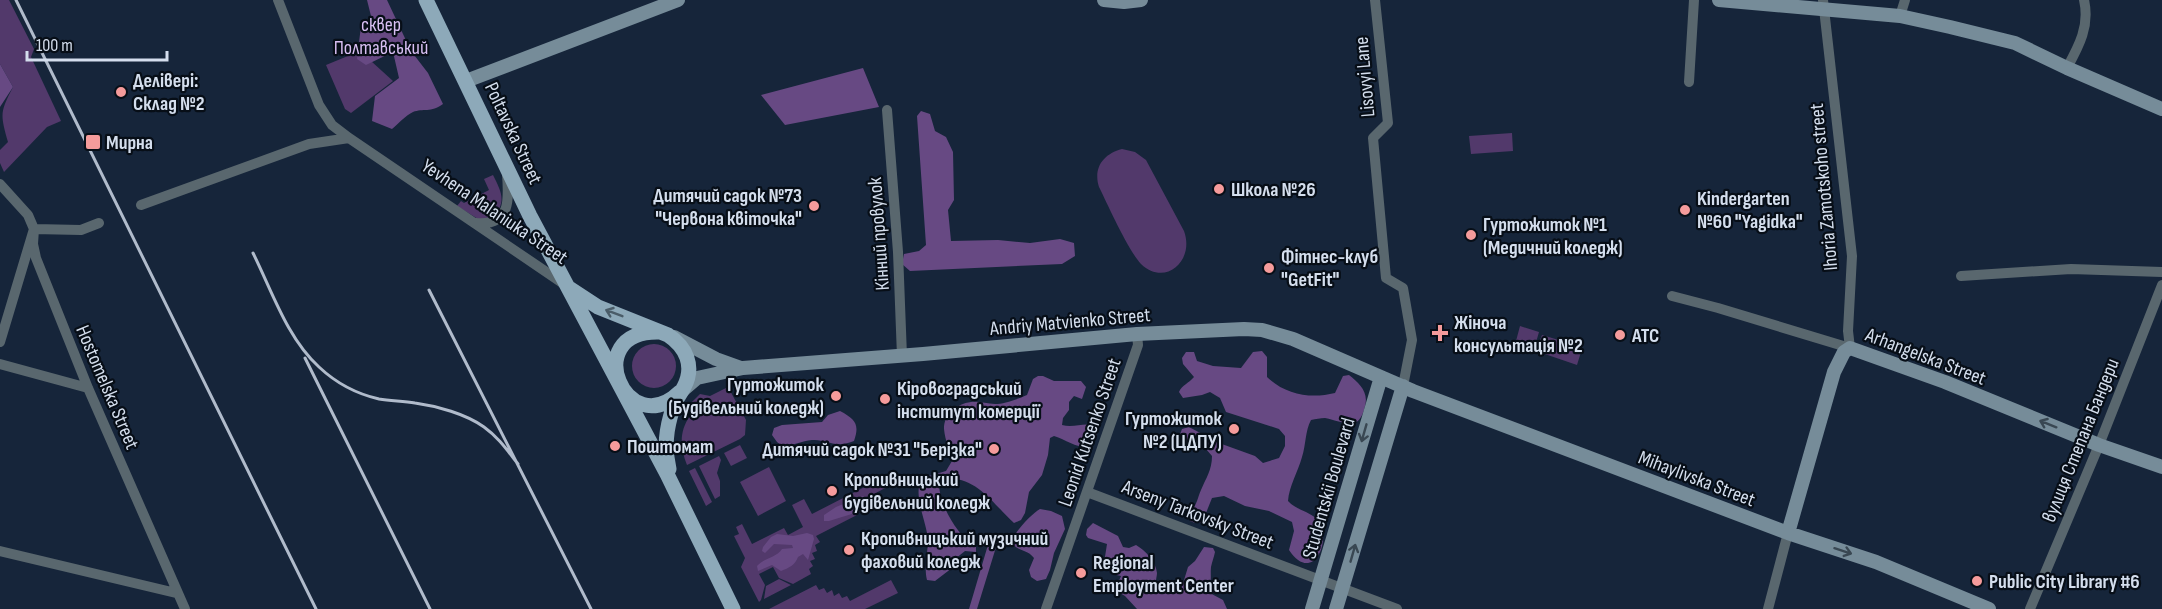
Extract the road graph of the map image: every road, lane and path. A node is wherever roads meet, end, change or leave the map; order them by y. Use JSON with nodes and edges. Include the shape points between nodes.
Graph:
{"nodes":[{"id":1,"x":278,"y":0,"type":"edge"},
{"id":2,"x":426,"y":0,"type":"edge"},
{"id":3,"x":678,"y":0,"type":"edge"},
{"id":4,"x":1104,"y":0,"type":"edge"},
{"id":5,"x":1141,"y":0,"type":"edge"},
{"id":6,"x":1375,"y":0,"type":"edge"},
{"id":7,"x":1694,"y":0,"type":"edge"},
{"id":8,"x":1719,"y":0,"type":"edge"},
{"id":9,"x":1905,"y":0,"type":"edge"},
{"id":10,"x":2084,"y":0,"type":"edge"},
{"id":11,"x":1824,"y":4,"type":"edge"},
{"id":12,"x":1900,"y":16,"type":"junction"},
{"id":13,"x":2067,"y":68,"type":"junction"},
{"id":14,"x":466,"y":81,"type":"junction"},
{"id":15,"x":1689,"y":82,"type":"dead end"},
{"id":16,"x":2162,"y":109,"type":"edge"},
{"id":17,"x":887,"y":110,"type":"dead end"},
{"id":18,"x":349,"y":138,"type":"junction"},
{"id":19,"x":506,"y":166,"type":"junction"},
{"id":20,"x":0,"y":184,"type":"edge"},
{"id":21,"x":141,"y":205,"type":"dead end"},
{"id":22,"x":99,"y":223,"type":"dead end"},
{"id":23,"x":476,"y":223,"type":"junction"},
{"id":24,"x":34,"y":229,"type":"junction"},
{"id":25,"x":2162,"y":272,"type":"edge"},
{"id":26,"x":1961,"y":276,"type":"dead end"},
{"id":27,"x":564,"y":284,"type":"junction"},
{"id":28,"x":2162,"y":285,"type":"edge"},
{"id":29,"x":1672,"y":296,"type":"dead end"},
{"id":30,"x":1137,"y":334,"type":"junction"},
{"id":31,"x":668,"y":335,"type":"junction"},
{"id":32,"x":0,"y":342,"type":"edge"},
{"id":33,"x":1850,"y":348,"type":"junction"},
{"id":34,"x":902,"y":356,"type":"junction"},
{"id":35,"x":0,"y":364,"type":"edge"},
{"id":36,"x":743,"y":368,"type":"junction"},
{"id":37,"x":1392,"y":381,"type":"junction"},
{"id":38,"x":619,"y":385,"type":"junction"},
{"id":39,"x":88,"y":388,"type":"junction"},
{"id":40,"x":682,"y":390,"type":"junction"},
{"id":41,"x":2099,"y":445,"type":"junction"},
{"id":42,"x":2162,"y":467,"type":"edge"},
{"id":43,"x":671,"y":483,"type":"junction"},
{"id":44,"x":1087,"y":492,"type":"junction"},
{"id":45,"x":1788,"y":533,"type":"junction"},
{"id":46,"x":0,"y":551,"type":"edge"},
{"id":47,"x":1321,"y":580,"type":"junction"},
{"id":48,"x":1342,"y":588,"type":"junction"},
{"id":49,"x":176,"y":593,"type":"junction"},
{"id":50,"x":184,"y":609,"type":"edge"},
{"id":51,"x":733,"y":609,"type":"edge"},
{"id":52,"x":1046,"y":609,"type":"edge"},
{"id":53,"x":1312,"y":609,"type":"edge"},
{"id":54,"x":1336,"y":609,"type":"edge"},
{"id":55,"x":1397,"y":609,"type":"edge"},
{"id":56,"x":1768,"y":609,"type":"edge"},
{"id":57,"x":1989,"y":609,"type":"edge"},
{"id":58,"x":2030,"y":609,"type":"edge"}],
"edges":[{"from":1,"to":18,"type":"street","name":"Yevhena Malaniuka Street","via":[[324,116]]},
{"from":2,"to":14,"type":"main road","name":"Poltavska Street"},
{"from":3,"to":14,"type":"street"},
{"from":4,"to":5,"type":"street"},
{"from":6,"to":37,"type":"street","name":"Lisovyi Lane","via":[[1388,123],[1373,138],[1386,278],[1403,288],[1412,340]]},
{"from":7,"to":15,"type":"street"},
{"from":8,"to":11,"type":"street"},
{"from":9,"to":12,"type":"street"},
{"from":10,"to":13,"type":"street","via":[[2087,22],[2083,38]]},
{"from":11,"to":12,"type":"street"},
{"from":11,"to":33,"type":"street","name":"Ihoria Zamotskoho street","via":[[1852,256]]},
{"from":12,"to":13,"type":"street","via":[[2015,43]]},
{"from":13,"to":16,"type":"street"},
{"from":14,"to":19,"type":"main road","name":"Poltavska Street"},
{"from":17,"to":34,"type":"street","name":"Кінний провулок"},
{"from":18,"to":21,"type":"street","via":[[309,144]]},
{"from":18,"to":23,"type":"street","name":"Yevhena Malaniuka Street"},
{"from":19,"to":23,"type":"street","via":[[506,209],[492,223]]},
{"from":19,"to":27,"type":"main road","name":"Poltavska Street"},
{"from":20,"to":24,"type":"street","name":"Hostomelska Street","via":[[28,216]]},
{"from":22,"to":24,"type":"street","via":[[81,230]]},
{"from":23,"to":27,"type":"street","name":"Yevhena Malaniuka Street"},
{"from":24,"to":32,"type":"street"},
{"from":24,"to":39,"type":"street","name":"Hostomelska Street","via":[[36,258]]},
{"from":25,"to":26,"type":"street","via":[[2072,269]]},
{"from":31,"to":27,"type":"main road","one_way":true,"via":[[598,307]]},
{"from":27,"to":38,"type":"main road","name":"Yevhena Malaniuka Street"},
{"from":28,"to":41,"type":"street","name":"вулиця Степана Бандери"},
{"from":29,"to":33,"type":"street","name":"Arhangelska Street"},
{"from":30,"to":34,"type":"street","name":"Andriy Matvienko Street"},
{"from":30,"to":37,"type":"street","name":"Andriy Matvienko Street","via":[[1262,330]]},
{"from":30,"to":44,"type":"street","name":"Leonid Kutsenko Street","via":[[1138,345]]},
{"from":31,"to":36,"type":"street"},
{"from":31,"to":38,"type":"main road","via":[[646,332],[626,342],[616,364]]},
{"from":31,"to":40,"type":"main road","via":[[685,351],[689,362]]},
{"from":41,"to":33,"type":"street","name":"Arhangelska Street","one_way":true},
{"from":33,"to":45,"type":"street","via":[[1834,372]]},
{"from":34,"to":36,"type":"street","name":"Andriy Matvienko Street"},
{"from":35,"to":39,"type":"street"},
{"from":36,"to":40,"type":"street","name":"Andriy Matvienko Street","via":[[697,378]]},
{"from":37,"to":45,"type":"street","name":"Mihaylivska Street"},
{"from":37,"to":47,"type":"street","name":"Studentskii Boulevard","one_way":true},
{"from":48,"to":37,"type":"street","one_way":true},
{"from":38,"to":40,"type":"main road","via":[[633,400],[649,405],[665,403]]},
{"from":38,"to":43,"type":"main road","name":"Yevhena Malaniuka Street"},
{"from":39,"to":49,"type":"street","name":"Hostomelska Street"},
{"from":40,"to":43,"type":"main road","via":[[665,438]]},
{"from":41,"to":42,"type":"street","name":"Arhangelska Street"},
{"from":41,"to":58,"type":"street","name":"вулиця Степана Бандери"},
{"from":43,"to":51,"type":"main road","name":"Yevhena Malaniuka Street"},
{"from":44,"to":47,"type":"street","name":"Arseny Tarkovsky Street"},
{"from":44,"to":52,"type":"street","name":"Leonid Kutsenko Street"},
{"from":45,"to":56,"type":"street"},
{"from":45,"to":57,"type":"street","name":"Mihaylivska Street","one_way":true,"via":[[1876,562]]},
{"from":46,"to":49,"type":"street"},
{"from":47,"to":48,"type":"street","name":"Arseny Tarkovsky Street"},
{"from":47,"to":53,"type":"street","name":"Studentskii Boulevard"},
{"from":48,"to":54,"type":"street"},
{"from":48,"to":55,"type":"street","name":"Arseny Tarkovsky Street"},
{"from":49,"to":50,"type":"street","name":"Hostomelska Street"}]}
